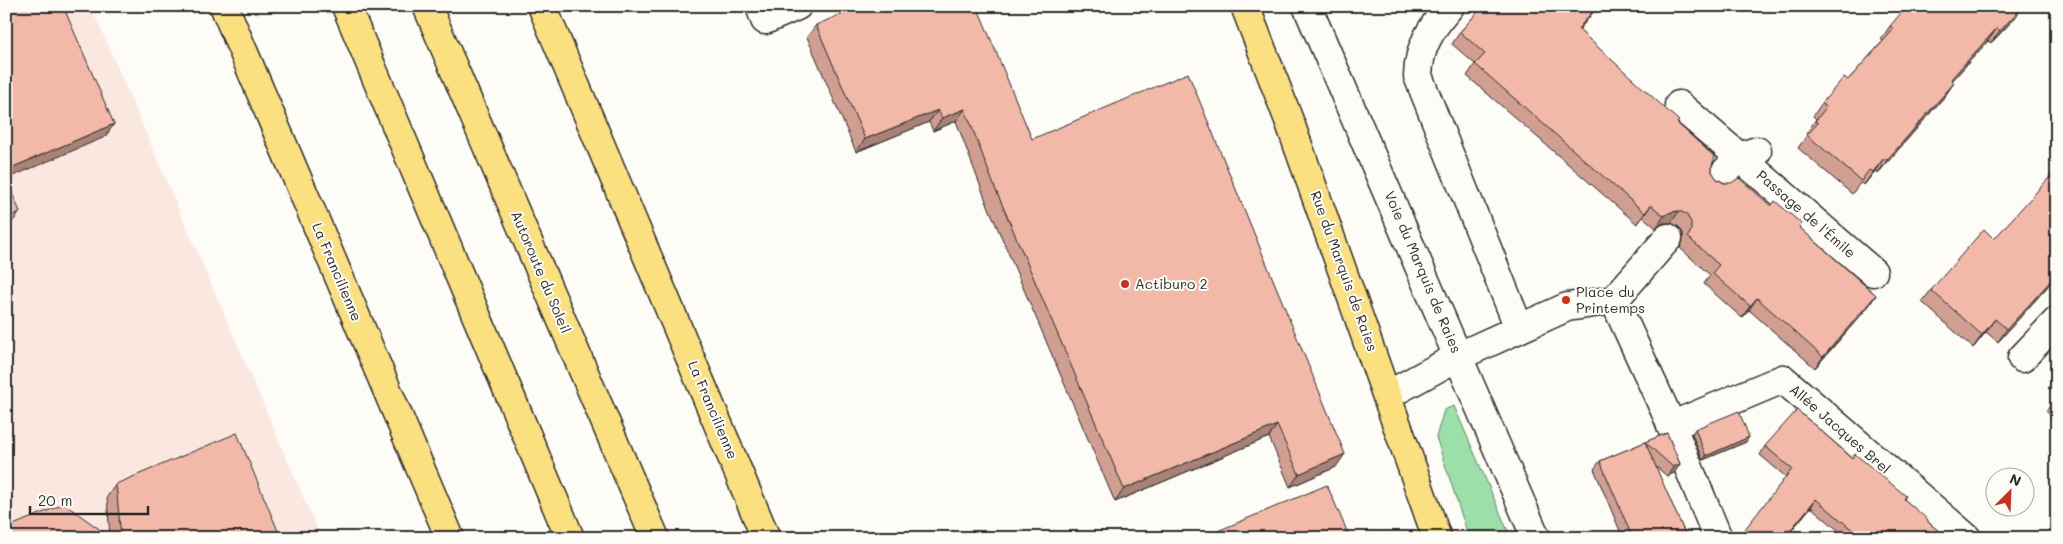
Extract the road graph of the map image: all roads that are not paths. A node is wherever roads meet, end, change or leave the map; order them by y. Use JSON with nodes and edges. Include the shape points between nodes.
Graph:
{"nodes":[{"id":1,"x":224,"y":6,"type":"edge"},
{"id":2,"x":346,"y":6,"type":"edge"},
{"id":3,"x":427,"y":6,"type":"edge"},
{"id":4,"x":542,"y":6,"type":"edge"},
{"id":5,"x":760,"y":6,"type":"edge"},
{"id":6,"x":797,"y":6,"type":"edge"},
{"id":7,"x":1245,"y":6,"type":"edge"},
{"id":8,"x":1308,"y":6,"type":"edge"},
{"id":9,"x":1450,"y":6,"type":"edge"},
{"id":10,"x":1679,"y":105,"type":"dead end"},
{"id":11,"x":1750,"y":153,"type":"junction"},
{"id":12,"x":1719,"y":179,"type":"edge"},
{"id":13,"x":1668,"y":238,"type":"dead end"},
{"id":14,"x":1872,"y":272,"type":"dead end"},
{"id":15,"x":1614,"y":300,"type":"junction"},
{"id":16,"x":2057,"y":321,"type":"edge"},
{"id":17,"x":1519,"y":328,"type":"junction"},
{"id":18,"x":1459,"y":356,"type":"junction"},
{"id":19,"x":2022,"y":358,"type":"dead end"},
{"id":20,"x":1388,"y":395,"type":"junction"},
{"id":21,"x":1671,"y":426,"type":"junction"},
{"id":22,"x":450,"y":538,"type":"edge"},
{"id":23,"x":570,"y":538,"type":"edge"},
{"id":24,"x":655,"y":538,"type":"edge"},
{"id":25,"x":766,"y":538,"type":"edge"},
{"id":26,"x":1437,"y":538,"type":"edge"},
{"id":27,"x":1536,"y":538,"type":"edge"},
{"id":28,"x":1718,"y":538,"type":"edge"},
{"id":29,"x":1967,"y":538,"type":"edge"}],
"edges":[{"from":1,"to":22,"type":"main road","name":"La Francilienne"},
{"from":2,"to":23,"type":"main road"},
{"from":3,"to":24,"type":"main road","name":"Autoroute du Soleil"},
{"from":4,"to":25,"type":"main road","name":"La Francilienne"},
{"from":5,"to":6,"type":"street","via":[[765,20]]},
{"from":7,"to":20,"type":"main road","name":"Rue du Marquis de Raies"},
{"from":8,"to":18,"type":"street","name":"Voie du Marquis de Raies"},
{"from":9,"to":17,"type":"street","via":[[1431,28],[1423,44],[1418,76]]},
{"from":10,"to":11,"type":"street","name":"Passage de l'Émile"},
{"from":11,"to":12,"type":"street"},
{"from":11,"to":14,"type":"street","name":"Passage de l'Émile"},
{"from":13,"to":15,"type":"street"},
{"from":15,"to":17,"type":"street","via":[[1566,307]]},
{"from":15,"to":21,"type":"street"},
{"from":16,"to":19,"type":"street"},
{"from":17,"to":18,"type":"street"},
{"from":18,"to":20,"type":"street"},
{"from":18,"to":27,"type":"street","name":"Voie du Marquis de Raies"},
{"from":20,"to":26,"type":"main road","name":"Rue du Marquis de Raies"},
{"from":21,"to":28,"type":"street"},
{"from":21,"to":29,"type":"street","name":"Allée Jacques Brel","via":[[1783,379]]}]}
